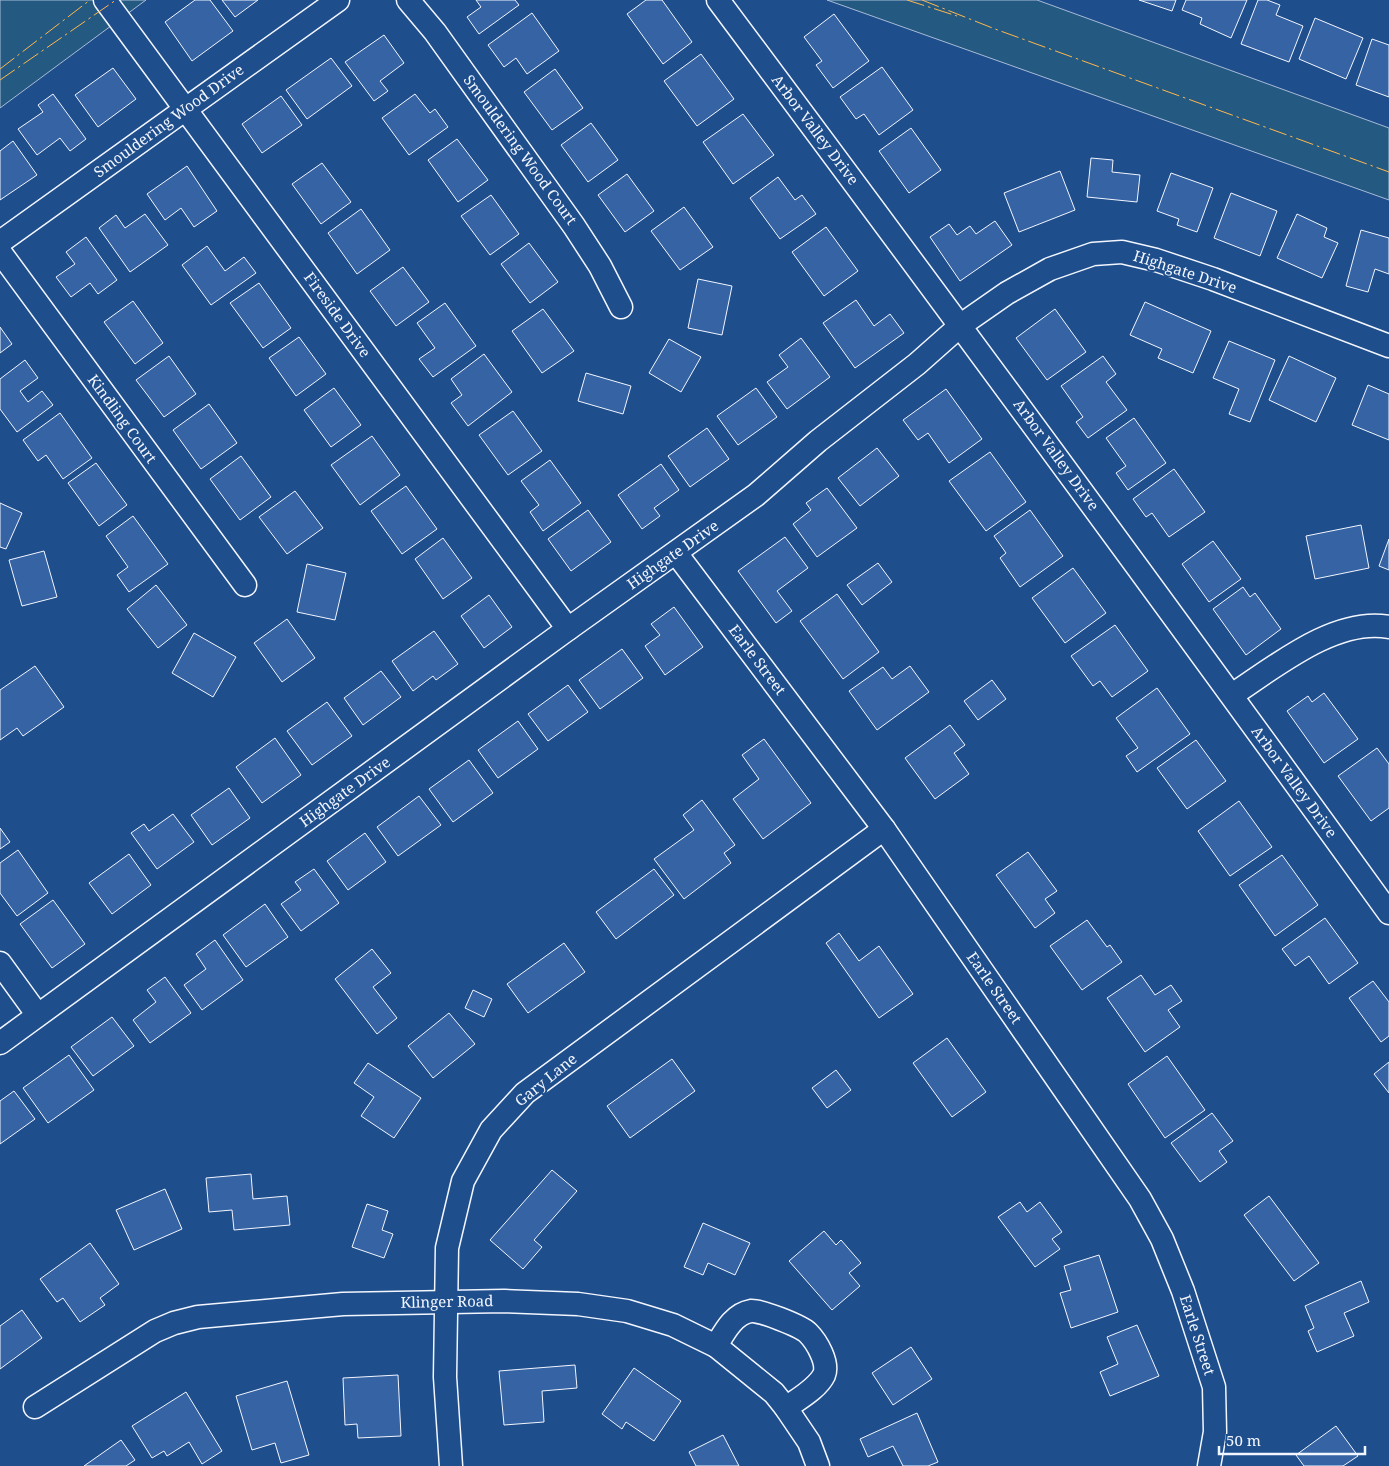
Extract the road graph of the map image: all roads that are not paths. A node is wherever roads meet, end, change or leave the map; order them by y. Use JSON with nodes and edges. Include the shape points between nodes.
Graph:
{"nodes":[{"id":1,"x":105,"y":0,"type":"edge"},
{"id":2,"x":338,"y":0,"type":"edge"},
{"id":3,"x":408,"y":0,"type":"edge"},
{"id":4,"x":718,"y":0,"type":"edge"},
{"id":5,"x":186,"y":109,"type":"junction"},
{"id":6,"x":0,"y":242,"type":"edge"},
{"id":7,"x":0,"y":252,"type":"edge"},
{"id":8,"x":621,"y":307,"type":"dead end"},
{"id":9,"x":960,"y":325,"type":"junction"},
{"id":10,"x":1389,"y":346,"type":"edge"},
{"id":11,"x":676,"y":553,"type":"junction"},
{"id":12,"x":245,"y":585,"type":"dead end"},
{"id":13,"x":1389,"y":626,"type":"edge"},
{"id":14,"x":568,"y":629,"type":"junction"},
{"id":15,"x":1232,"y":695,"type":"junction"},
{"id":16,"x":884,"y":829,"type":"junction"},
{"id":17,"x":1389,"y":913,"type":"edge"},
{"id":18,"x":0,"y":963,"type":"edge"},
{"id":19,"x":37,"y":1014,"type":"junction"},
{"id":20,"x":0,"y":1043,"type":"edge"},
{"id":21,"x":446,"y":1302,"type":"junction"},
{"id":22,"x":716,"y":1346,"type":"junction"},
{"id":23,"x":36,"y":1407,"type":"dead end"},
{"id":24,"x":786,"y":1408,"type":"junction"},
{"id":25,"x":451,"y":1466,"type":"edge"},
{"id":26,"x":818,"y":1466,"type":"edge"},
{"id":27,"x":1209,"y":1466,"type":"edge"}],
"edges":[{"from":1,"to":5,"type":"street","name":"Fireside Drive"},
{"from":2,"to":5,"type":"street","name":"Smouldering Wood Drive"},
{"from":3,"to":8,"type":"street","name":"Smouldering Wood Court","via":[[435,32],[574,226]]},
{"from":4,"to":9,"type":"street","name":"Arbor Valley Drive"},
{"from":5,"to":6,"type":"street","name":"Smouldering Wood Drive"},
{"from":5,"to":14,"type":"street","name":"Fireside Drive"},
{"from":7,"to":12,"type":"street","name":"Kindling Court"},
{"from":9,"to":10,"type":"street","name":"Highgate Drive","via":[[1007,293],[1050,270],[1094,254],[1122,252],[1213,279]]},
{"from":9,"to":11,"type":"street","name":"Highgate Drive","via":[[756,495]]},
{"from":9,"to":15,"type":"street","name":"Arbor Valley Drive"},
{"from":11,"to":14,"type":"street","name":"Highgate Drive"},
{"from":11,"to":16,"type":"street","name":"Earle Street"},
{"from":13,"to":15,"type":"street","via":[[1335,632]]},
{"from":14,"to":19,"type":"street","name":"Highgate Drive","via":[[100,972]]},
{"from":15,"to":17,"type":"street","name":"Arbor Valley Drive"},
{"from":16,"to":21,"type":"street","name":"Gary Lane","via":[[525,1093],[491,1130],[463,1181],[447,1248]]},
{"from":16,"to":27,"type":"street","name":"Earle Street","via":[[1140,1199],[1162,1239],[1183,1291],[1214,1387],[1215,1432]]},
{"from":18,"to":19,"type":"street"},
{"from":19,"to":20,"type":"street","name":"Highgate Drive"},
{"from":21,"to":22,"type":"street","name":"Klinger Road","via":[[578,1304],[626,1311],[673,1325]]},
{"from":21,"to":23,"type":"street","name":"Klinger Road","via":[[343,1304],[198,1317],[174,1323],[155,1331]]},
{"from":21,"to":25,"type":"street","name":"Gary Lane","via":[[445,1377]]},
{"from":22,"to":24,"type":"street","name":"Klinger Road","via":[[774,1393]]},
{"from":22,"to":24,"type":"street","via":[[730,1324],[750,1311],[797,1326],[808,1334],[825,1362],[825,1373],[819,1382]]},
{"from":24,"to":26,"type":"street","name":"Klinger Road","via":[[809,1442]]}]}
